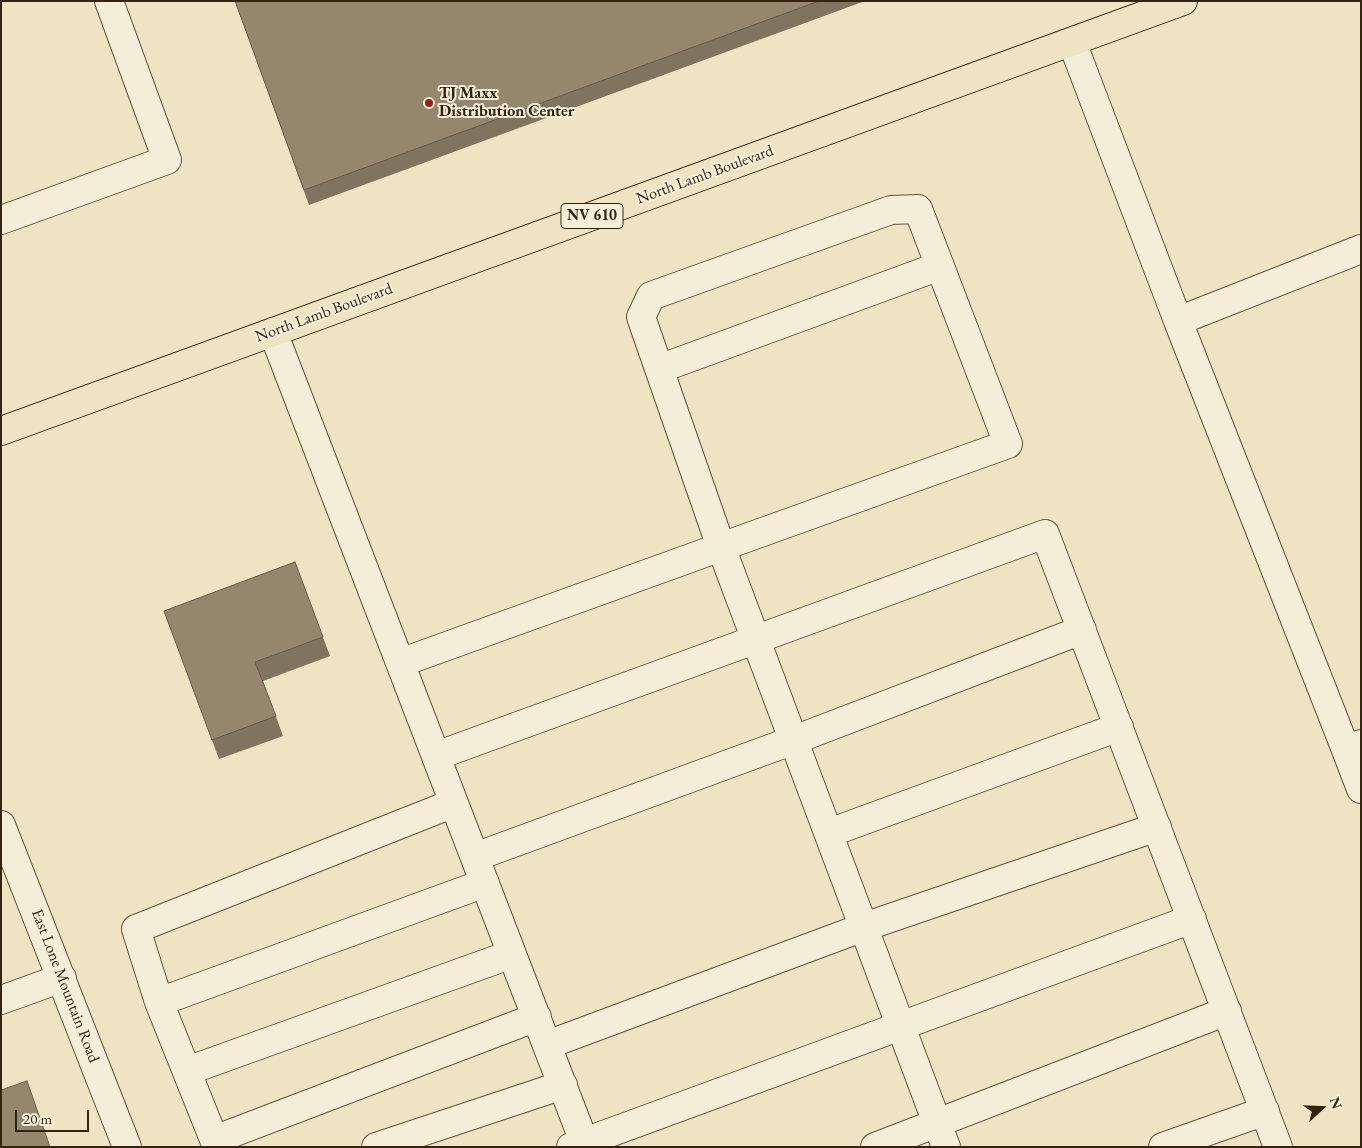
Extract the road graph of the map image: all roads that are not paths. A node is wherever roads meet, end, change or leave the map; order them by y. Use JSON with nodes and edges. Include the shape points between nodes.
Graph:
{"nodes":[{"id":1,"x":110,"y":1,"type":"edge"},
{"id":2,"x":1183,"y":1,"type":"edge"},
{"id":3,"x":1072,"y":42,"type":"junction"},
{"id":4,"x":1,"y":220,"type":"edge"},
{"id":5,"x":1359,"y":255,"type":"edge"},
{"id":6,"x":940,"y":266,"type":"junction"},
{"id":7,"x":1178,"y":321,"type":"junction"},
{"id":8,"x":273,"y":332,"type":"junction"},
{"id":9,"x":659,"y":368,"type":"junction"},
{"id":10,"x":1,"y":431,"type":"edge"},
{"id":11,"x":721,"y":547,"type":"junction"},
{"id":12,"x":1082,"y":630,"type":"junction"},
{"id":13,"x":757,"y":640,"type":"junction"},
{"id":14,"x":400,"y":663,"type":"junction"},
{"id":15,"x":1119,"y":727,"type":"junction"},
{"id":16,"x":794,"y":740,"type":"junction"},
{"id":17,"x":1353,"y":747,"type":"edge"},
{"id":18,"x":436,"y":756,"type":"junction"},
{"id":19,"x":1361,"y":789,"type":"edge"},
{"id":20,"x":454,"y":803,"type":"junction"},
{"id":21,"x":1,"y":825,"type":"edge"},
{"id":22,"x":1157,"y":827,"type":"junction"},
{"id":23,"x":829,"y":833,"type":"junction"},
{"id":24,"x":475,"y":857,"type":"junction"},
{"id":25,"x":485,"y":883,"type":"junction"},
{"id":26,"x":1192,"y":919,"type":"junction"},
{"id":27,"x":864,"y":927,"type":"junction"},
{"id":28,"x":512,"y":954,"type":"junction"},
{"id":29,"x":62,"y":978,"type":"junction"},
{"id":30,"x":1,"y":999,"type":"edge"},
{"id":31,"x":159,"y":1002,"type":"junction"},
{"id":32,"x":1227,"y":1012,"type":"junction"},
{"id":33,"x":536,"y":1017,"type":"junction"},
{"id":34,"x":900,"y":1025,"type":"junction"},
{"id":35,"x":547,"y":1045,"type":"junction"},
{"id":36,"x":187,"y":1071,"type":"junction"},
{"id":37,"x":562,"y":1085,"type":"junction"},
{"id":38,"x":1264,"y":1111,"type":"junction"},
{"id":39,"x":942,"y":1135,"type":"edge"},
{"id":40,"x":216,"y":1143,"type":"edge"},
{"id":41,"x":580,"y":1145,"type":"edge"},
{"id":42,"x":127,"y":1147,"type":"edge"},
{"id":43,"x":376,"y":1147,"type":"edge"},
{"id":44,"x":875,"y":1147,"type":"edge"},
{"id":45,"x":1163,"y":1147,"type":"edge"},
{"id":46,"x":1278,"y":1147,"type":"edge"}],
"edges":[{"from":1,"to":4,"type":"street","via":[[167,160]]},
{"from":2,"to":3,"type":"main road","name":"North Lamb Boulevard","number":"NV 610"},
{"from":3,"to":7,"type":"street"},
{"from":3,"to":8,"type":"main road","name":"North Lamb Boulevard","number":"NV 610"},
{"from":5,"to":7,"type":"street"},
{"from":6,"to":9,"type":"street"},
{"from":6,"to":9,"type":"street","via":[[918,209],[890,210],[650,296],[641,317]]},
{"from":6,"to":11,"type":"street","via":[[1008,444]]},
{"from":7,"to":17,"type":"street"},
{"from":8,"to":10,"type":"main road","name":"North Lamb Boulevard","number":"NV 610"},
{"from":8,"to":14,"type":"street"},
{"from":9,"to":11,"type":"street"},
{"from":11,"to":13,"type":"street"},
{"from":11,"to":14,"type":"street"},
{"from":12,"to":13,"type":"street","via":[[1046,534]]},
{"from":12,"to":15,"type":"street"},
{"from":12,"to":16,"type":"street"},
{"from":13,"to":16,"type":"street"},
{"from":13,"to":18,"type":"street"},
{"from":14,"to":18,"type":"street"},
{"from":15,"to":22,"type":"street"},
{"from":15,"to":23,"type":"street"},
{"from":16,"to":23,"type":"street"},
{"from":16,"to":24,"type":"street"},
{"from":17,"to":19,"type":"street"},
{"from":18,"to":20,"type":"street"},
{"from":20,"to":24,"type":"street"},
{"from":20,"to":31,"type":"street","via":[[136,929]]},
{"from":21,"to":29,"type":"street","name":"East Lone Mountain Road"},
{"from":22,"to":26,"type":"street"},
{"from":22,"to":27,"type":"street"},
{"from":23,"to":27,"type":"street"},
{"from":24,"to":25,"type":"street"},
{"from":25,"to":28,"type":"street"},
{"from":25,"to":31,"type":"street"},
{"from":26,"to":32,"type":"street"},
{"from":26,"to":34,"type":"street"},
{"from":27,"to":34,"type":"street"},
{"from":27,"to":35,"type":"street"},
{"from":28,"to":33,"type":"street"},
{"from":28,"to":36,"type":"street"},
{"from":29,"to":30,"type":"street"},
{"from":29,"to":42,"type":"street","name":"East Lone Mountain Road"},
{"from":31,"to":36,"type":"street"},
{"from":32,"to":38,"type":"street"},
{"from":32,"to":39,"type":"street"},
{"from":33,"to":35,"type":"street"},
{"from":33,"to":40,"type":"street"},
{"from":34,"to":39,"type":"street"},
{"from":34,"to":41,"type":"street"},
{"from":35,"to":37,"type":"street"},
{"from":36,"to":40,"type":"street"},
{"from":37,"to":41,"type":"street"},
{"from":37,"to":43,"type":"street"},
{"from":38,"to":45,"type":"street"},
{"from":38,"to":46,"type":"street"},
{"from":39,"to":44,"type":"street"}]}
